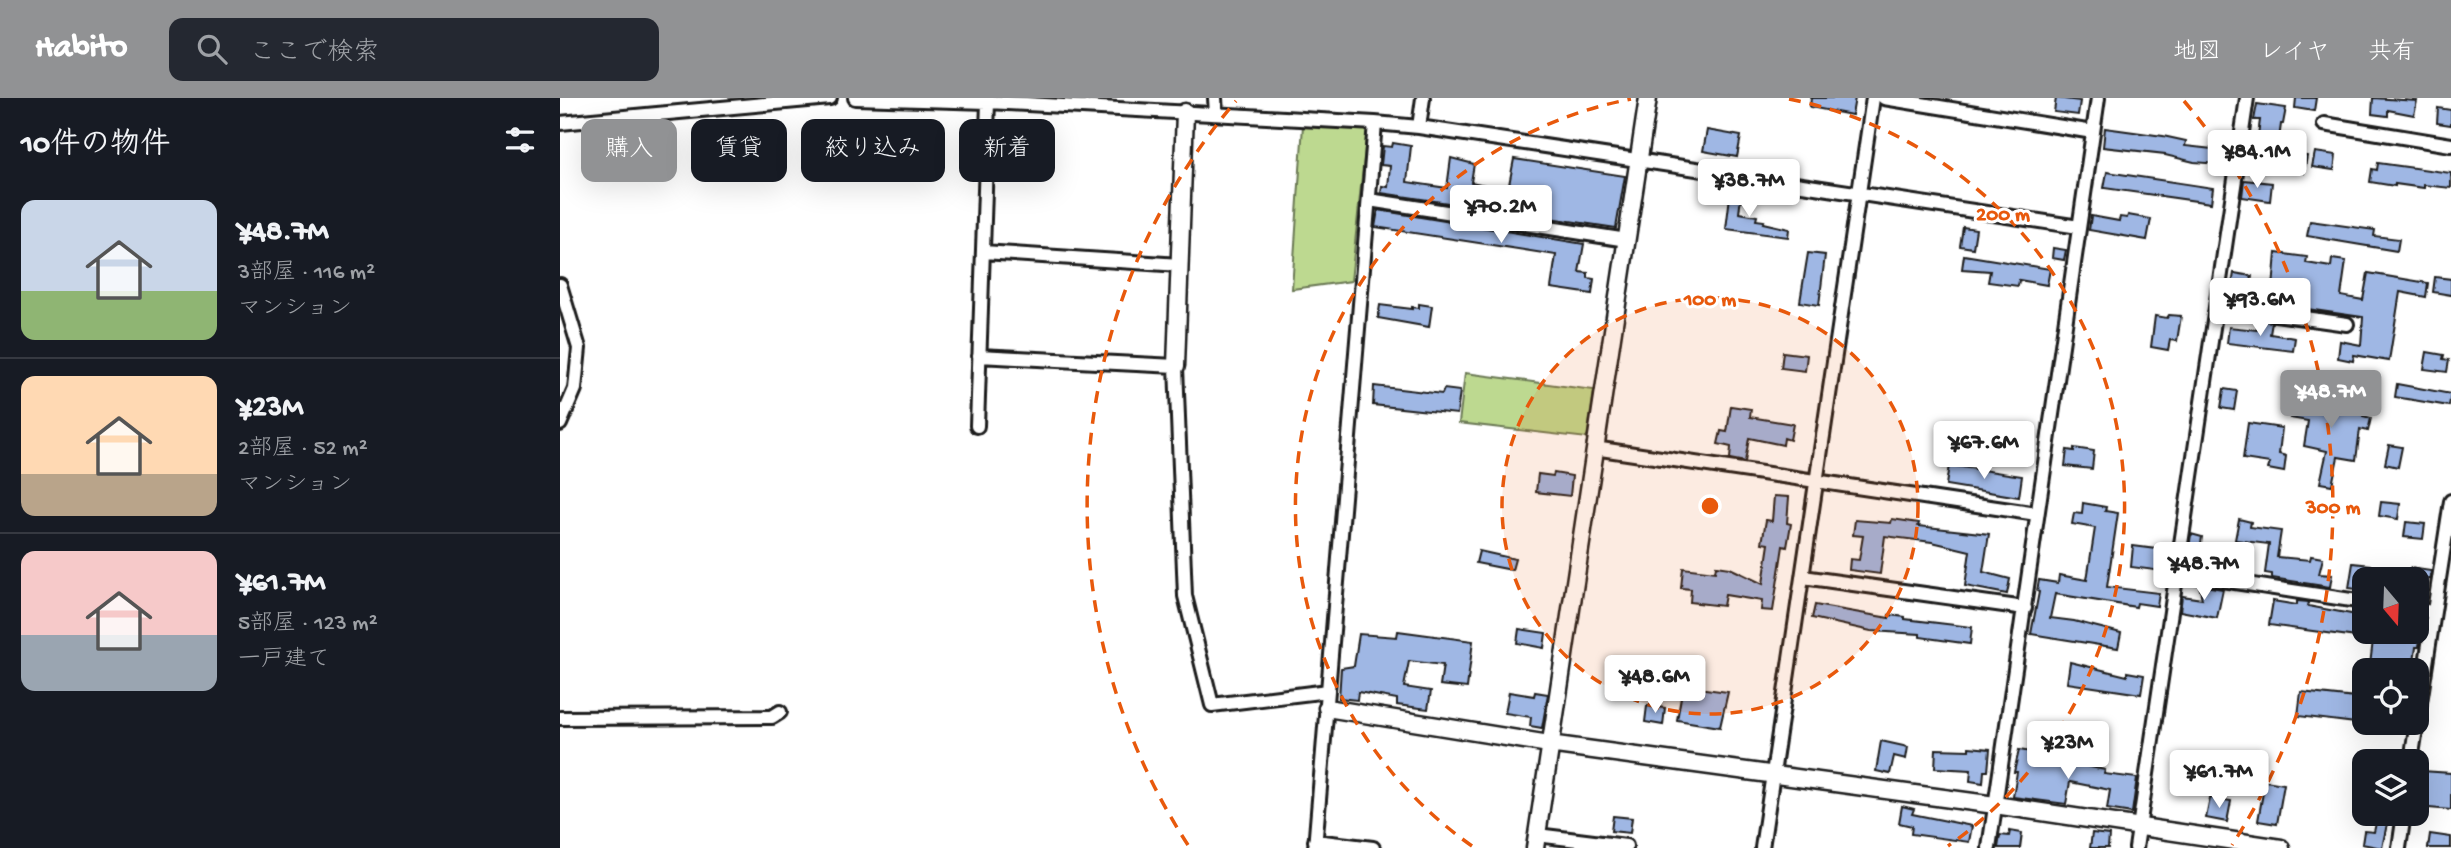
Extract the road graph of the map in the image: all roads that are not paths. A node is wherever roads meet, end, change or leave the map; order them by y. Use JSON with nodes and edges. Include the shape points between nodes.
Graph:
{"nodes":[{"id":1,"x":830,"y":98,"type":"edge"},
{"id":2,"x":855,"y":98,"type":"edge"},
{"id":3,"x":1215,"y":98,"type":"edge"},
{"id":4,"x":1423,"y":98,"type":"edge"},
{"id":5,"x":1647,"y":98,"type":"edge"},
{"id":6,"x":1873,"y":98,"type":"edge"},
{"id":7,"x":1884,"y":98,"type":"edge"},
{"id":8,"x":2098,"y":98,"type":"edge"},
{"id":9,"x":2248,"y":98,"type":"edge"},
{"id":10,"x":988,"y":103,"type":"junction"},
{"id":11,"x":1185,"y":112,"type":"junction"},
{"id":12,"x":1216,"y":114,"type":"junction"},
{"id":13,"x":560,"y":123,"type":"edge"},
{"id":14,"x":1376,"y":123,"type":"junction"},
{"id":15,"x":2324,"y":124,"type":"dead end"},
{"id":16,"x":1419,"y":127,"type":"junction"},
{"id":17,"x":2093,"y":132,"type":"junction"},
{"id":18,"x":2451,"y":145,"type":"edge"},
{"id":19,"x":1639,"y":161,"type":"junction"},
{"id":20,"x":1859,"y":194,"type":"junction"},
{"id":21,"x":1369,"y":200,"type":"junction"},
{"id":22,"x":2079,"y":227,"type":"junction"},
{"id":23,"x":1627,"y":240,"type":"junction"},
{"id":24,"x":983,"y":252,"type":"junction"},
{"id":25,"x":1180,"y":265,"type":"junction"},
{"id":26,"x":560,"y":285,"type":"edge"},
{"id":27,"x":2218,"y":306,"type":"junction"},
{"id":28,"x":2347,"y":324,"type":"dead end"},
{"id":29,"x":979,"y":356,"type":"junction"},
{"id":30,"x":1176,"y":366,"type":"junction"},
{"id":31,"x":560,"y":424,"type":"edge"},
{"id":32,"x":977,"y":426,"type":"dead end"},
{"id":33,"x":1594,"y":448,"type":"junction"},
{"id":34,"x":1817,"y":482,"type":"junction"},
{"id":35,"x":2451,"y":501,"type":"edge"},
{"id":36,"x":2037,"y":514,"type":"junction"},
{"id":37,"x":2449,"y":529,"type":"edge"},
{"id":38,"x":2176,"y":573,"type":"junction"},
{"id":39,"x":1803,"y":577,"type":"junction"},
{"id":40,"x":2445,"y":581,"type":"edge"},
{"id":41,"x":2352,"y":600,"type":"edge"},
{"id":42,"x":2025,"y":608,"type":"junction"},
{"id":43,"x":2429,"y":612,"type":"edge"},
{"id":44,"x":2433,"y":612,"type":"junction"},
{"id":45,"x":1328,"y":691,"type":"junction"},
{"id":46,"x":1327,"y":708,"type":"junction"},
{"id":47,"x":780,"y":712,"type":"dead end"},
{"id":48,"x":560,"y":718,"type":"edge"},
{"id":49,"x":1549,"y":744,"type":"junction"},
{"id":50,"x":2413,"y":749,"type":"edge"},
{"id":51,"x":1773,"y":775,"type":"junction"},
{"id":52,"x":1995,"y":805,"type":"junction"},
{"id":53,"x":2402,"y":826,"type":"edge"},
{"id":54,"x":2139,"y":827,"type":"junction"},
{"id":55,"x":1536,"y":841,"type":"edge"},
{"id":56,"x":1315,"y":844,"type":"edge"},
{"id":57,"x":1626,"y":846,"type":"dead end"},
{"id":58,"x":1373,"y":848,"type":"edge"},
{"id":59,"x":1762,"y":848,"type":"edge"},
{"id":60,"x":1989,"y":848,"type":"edge"},
{"id":61,"x":2136,"y":848,"type":"edge"},
{"id":62,"x":2281,"y":848,"type":"edge"},
{"id":63,"x":2399,"y":848,"type":"edge"}],
"edges":[{"from":1,"to":13,"type":"street"},
{"from":2,"to":10,"type":"street"},
{"from":3,"to":12,"type":"street"},
{"from":4,"to":16,"type":"street"},
{"from":5,"to":19,"type":"street"},
{"from":6,"to":20,"type":"street"},
{"from":7,"to":17,"type":"street"},
{"from":8,"to":17,"type":"street"},
{"from":9,"to":27,"type":"street"},
{"from":10,"to":11,"type":"street"},
{"from":10,"to":24,"type":"street"},
{"from":11,"to":12,"type":"street"},
{"from":11,"to":25,"type":"street"},
{"from":12,"to":14,"type":"street"},
{"from":14,"to":16,"type":"street"},
{"from":14,"to":21,"type":"street"},
{"from":15,"to":18,"type":"street"},
{"from":16,"to":19,"type":"street"},
{"from":17,"to":22,"type":"street"},
{"from":19,"to":20,"type":"street"},
{"from":19,"to":23,"type":"street"},
{"from":20,"to":22,"type":"street"},
{"from":20,"to":34,"type":"street"},
{"from":21,"to":23,"type":"street"},
{"from":21,"to":45,"type":"street"},
{"from":22,"to":36,"type":"street"},
{"from":23,"to":33,"type":"street"},
{"from":24,"to":25,"type":"street"},
{"from":24,"to":29,"type":"street"},
{"from":25,"to":30,"type":"street"},
{"from":26,"to":31,"type":"street","via":[[579,348],[575,389]]},
{"from":27,"to":28,"type":"street"},
{"from":27,"to":38,"type":"street"},
{"from":29,"to":30,"type":"street"},
{"from":29,"to":32,"type":"street"},
{"from":30,"to":45,"type":"street","via":[[1185,596],[1212,705]]},
{"from":33,"to":34,"type":"street"},
{"from":33,"to":49,"type":"street"},
{"from":34,"to":36,"type":"street"},
{"from":34,"to":39,"type":"street"},
{"from":35,"to":37,"type":"street"},
{"from":36,"to":42,"type":"street"},
{"from":37,"to":40,"type":"street"},
{"from":38,"to":41,"type":"street"},
{"from":38,"to":54,"type":"street"},
{"from":39,"to":42,"type":"street"},
{"from":39,"to":51,"type":"street"},
{"from":40,"to":44,"type":"street"},
{"from":42,"to":52,"type":"street"},
{"from":43,"to":44,"type":"street"},
{"from":44,"to":50,"type":"street"},
{"from":45,"to":46,"type":"street"},
{"from":46,"to":49,"type":"street"},
{"from":46,"to":56,"type":"street"},
{"from":47,"to":48,"type":"street","via":[[772,717]]},
{"from":49,"to":51,"type":"street"},
{"from":49,"to":55,"type":"street"},
{"from":51,"to":52,"type":"street"},
{"from":51,"to":59,"type":"street"},
{"from":52,"to":54,"type":"street"},
{"from":52,"to":60,"type":"street"},
{"from":53,"to":63,"type":"street"},
{"from":54,"to":61,"type":"street"},
{"from":54,"to":62,"type":"street"},
{"from":55,"to":57,"type":"street"},
{"from":56,"to":58,"type":"street"}]}
